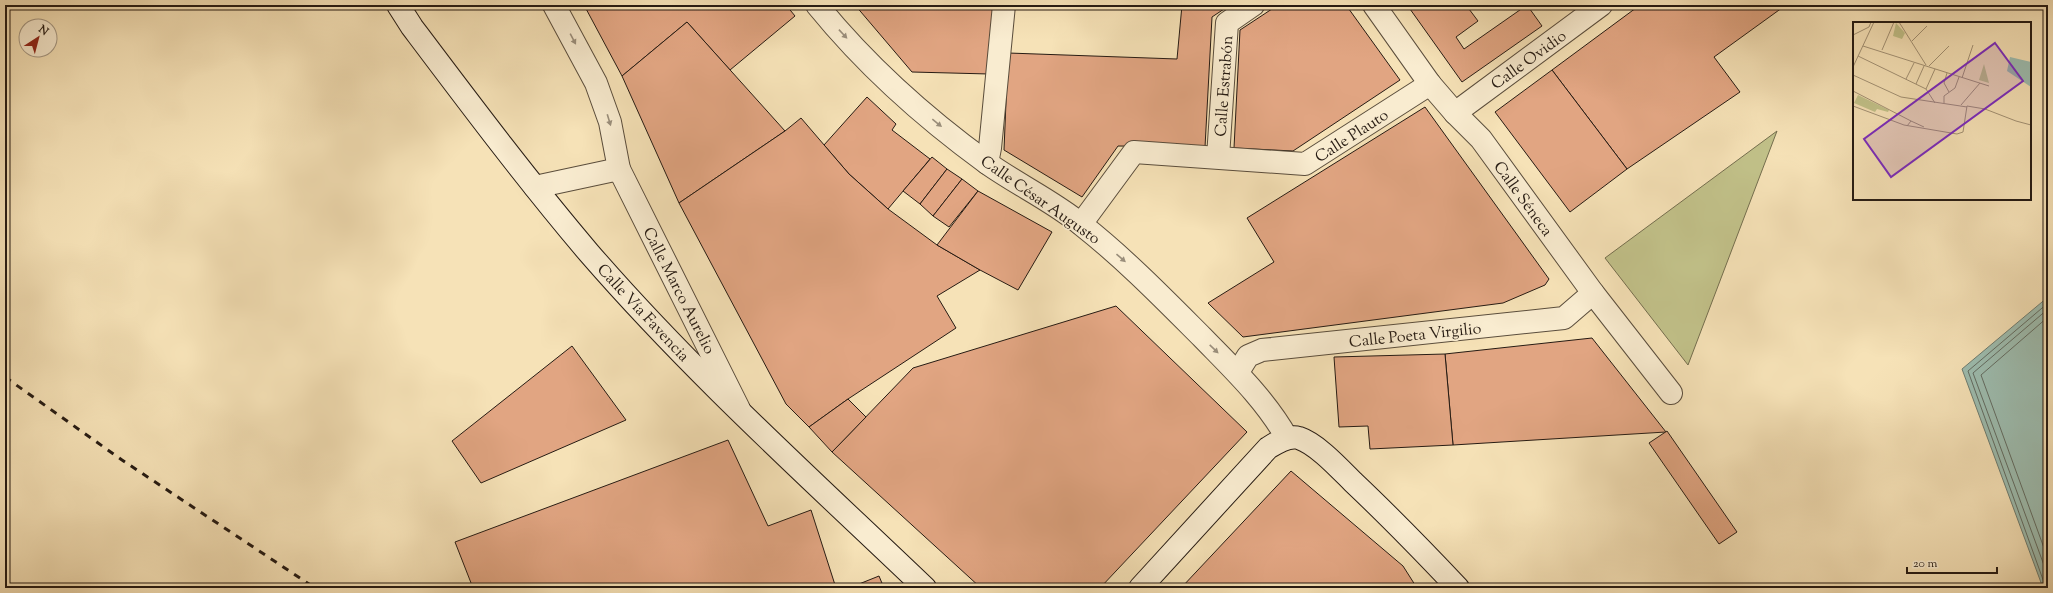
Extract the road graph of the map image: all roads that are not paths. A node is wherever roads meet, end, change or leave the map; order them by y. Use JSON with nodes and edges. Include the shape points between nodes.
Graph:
{"nodes":[{"id":1,"x":398,"y":5,"type":"edge"},
{"id":2,"x":554,"y":5,"type":"edge"},
{"id":3,"x":817,"y":5,"type":"edge"},
{"id":4,"x":1004,"y":5,"type":"edge"},
{"id":5,"x":1254,"y":5,"type":"edge"},
{"id":6,"x":1374,"y":5,"type":"edge"},
{"id":7,"x":1601,"y":5,"type":"edge"},
{"id":8,"x":1430,"y":84,"type":"junction"},
{"id":9,"x":1455,"y":113,"type":"junction"},
{"id":10,"x":1218,"y":157,"type":"junction"},
{"id":11,"x":987,"y":163,"type":"junction"},
{"id":12,"x":619,"y":169,"type":"junction"},
{"id":13,"x":535,"y":187,"type":"junction"},
{"id":14,"x":1081,"y":224,"type":"junction"},
{"id":15,"x":1593,"y":293,"type":"junction"},
{"id":16,"x":1238,"y":372,"type":"junction"},
{"id":17,"x":1671,"y":393,"type":"dead end"},
{"id":18,"x":740,"y":410,"type":"junction"},
{"id":19,"x":1287,"y":438,"type":"junction"},
{"id":20,"x":925,"y":588,"type":"edge"},
{"id":21,"x":1140,"y":588,"type":"edge"},
{"id":22,"x":1458,"y":588,"type":"edge"}],
"edges":[{"from":1,"to":13,"type":"street","name":"Calle Vía Favencia","via":[[412,28]]},
{"from":2,"to":12,"type":"street","name":"Calle Marco Aurelio","one_way":true,"via":[[596,83],[610,122]]},
{"from":3,"to":11,"type":"street","name":"Calle César Augusto","one_way":true,"via":[[873,66],[928,116]]},
{"from":4,"to":11,"type":"street"},
{"from":5,"to":10,"type":"street","name":"Calle Estrabón","via":[[1227,23]]},
{"from":6,"to":8,"type":"street","name":"Calle Séneca"},
{"from":7,"to":9,"type":"street","name":"Calle Ovidio"},
{"from":8,"to":9,"type":"street","name":"Calle Séneca"},
{"from":8,"to":10,"type":"street","name":"Calle Plauto","via":[[1305,164]]},
{"from":9,"to":15,"type":"street","name":"Calle Séneca","via":[[1481,139]]},
{"from":10,"to":14,"type":"street","name":"Calle Plauto","via":[[1134,152]]},
{"from":11,"to":14,"type":"street","name":"Calle César Augusto"},
{"from":12,"to":13,"type":"street"},
{"from":12,"to":18,"type":"street","name":"Calle Marco Aurelio"},
{"from":13,"to":18,"type":"street","name":"Calle Vía Favencia","via":[[611,277],[675,346]]},
{"from":14,"to":16,"type":"street","name":"Calle César Augusto","one_way":true,"via":[[1138,273]]},
{"from":15,"to":16,"type":"street","name":"Calle Poeta Virgilio","via":[[1564,318],[1262,350],[1248,356]]},
{"from":15,"to":17,"type":"street","name":"Calle Séneca"},
{"from":16,"to":19,"type":"street","name":"Calle César Augusto","via":[[1276,418]]},
{"from":18,"to":20,"type":"street","name":"Calle Vía Favencia"},
{"from":19,"to":21,"type":"street","via":[[1268,448]]},
{"from":19,"to":22,"type":"street","via":[[1298,438],[1313,446],[1337,466]]}]}
